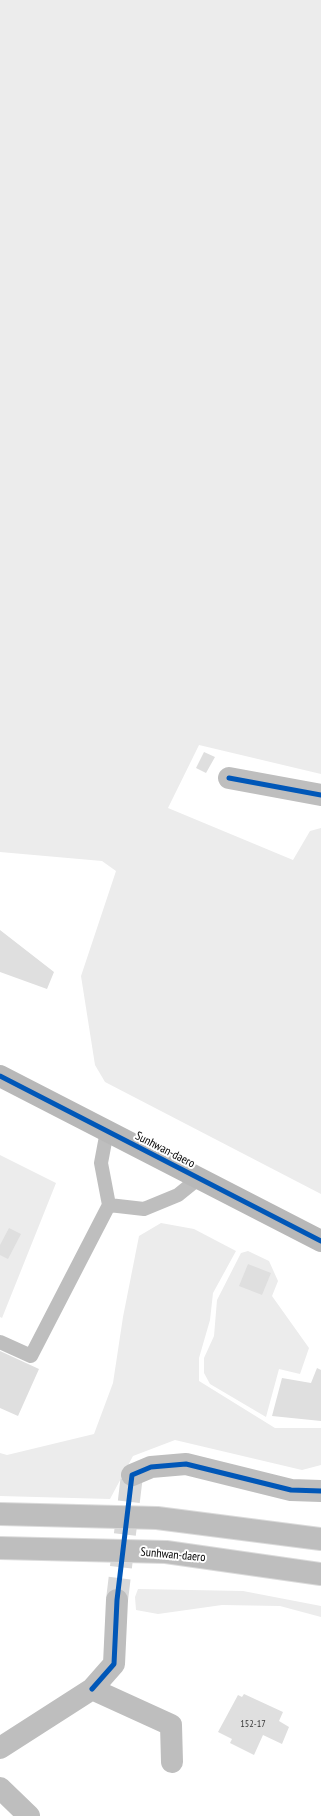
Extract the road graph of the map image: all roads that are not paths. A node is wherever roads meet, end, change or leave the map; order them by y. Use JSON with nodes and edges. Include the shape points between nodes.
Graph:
{"nodes":[{"id":1,"x":229,"y":778,"type":"dead end"},
{"id":2,"x":321,"y":795,"type":"edge"},
{"id":3,"x":0,"y":1076,"type":"edge"},
{"id":4,"x":107,"y":1131,"type":"junction"},
{"id":5,"x":199,"y":1178,"type":"junction"},
{"id":6,"x":109,"y":1205,"type":"junction"},
{"id":7,"x":321,"y":1241,"type":"edge"},
{"id":8,"x":0,"y":1342,"type":"edge"},
{"id":9,"x":132,"y":1475,"type":"dead end"},
{"id":10,"x":321,"y":1491,"type":"edge"},
{"id":11,"x":0,"y":1514,"type":"edge"},
{"id":12,"x":321,"y":1539,"type":"edge"},
{"id":13,"x":0,"y":1548,"type":"edge"},
{"id":14,"x":321,"y":1574,"type":"edge"},
{"id":15,"x":117,"y":1600,"type":"tunnel mouth"},
{"id":16,"x":92,"y":1689,"type":"junction"},
{"id":17,"x":0,"y":1748,"type":"edge"},
{"id":18,"x":172,"y":1762,"type":"dead end"},
{"id":19,"x":0,"y":1788,"type":"edge"},
{"id":20,"x":29,"y":1816,"type":"edge"}],
"edges":[{"from":1,"to":2,"type":"main road"},
{"from":3,"to":4,"type":"street","name":"Sunhwan-daero"},
{"from":4,"to":5,"type":"street","name":"Sunhwan-daero"},
{"from":4,"to":6,"type":"lane","via":[[101,1164]]},
{"from":5,"to":6,"type":"lane","via":[[178,1195],[144,1209]]},
{"from":5,"to":7,"type":"street","name":"Sunhwan-daero"},
{"from":6,"to":8,"type":"lane","via":[[31,1356]]},
{"from":9,"to":10,"type":"main road","via":[[151,1467],[186,1464],[292,1490]]},
{"from":11,"to":12,"type":"main road","via":[[157,1518]]},
{"from":13,"to":14,"type":"main road","name":"Sunhwan-daero","via":[[166,1552]]},
{"from":15,"to":16,"type":"main road","via":[[114,1664]]},
{"from":16,"to":17,"type":"main road"},
{"from":16,"to":18,"type":"main road","via":[[172,1725]]},
{"from":19,"to":20,"type":"main road"}]}
